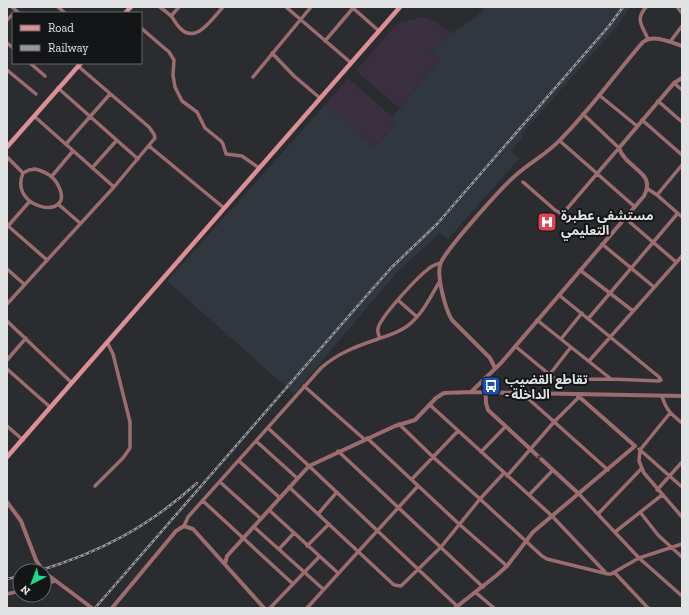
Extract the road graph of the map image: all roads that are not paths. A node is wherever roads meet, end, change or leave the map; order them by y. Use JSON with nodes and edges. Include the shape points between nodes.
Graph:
{"nodes":[{"id":1,"x":58,"y":7,"type":"edge"},
{"id":2,"x":160,"y":7,"type":"edge"},
{"id":3,"x":179,"y":7,"type":"edge"},
{"id":4,"x":222,"y":7,"type":"edge"},
{"id":5,"x":286,"y":7,"type":"edge"},
{"id":6,"x":311,"y":7,"type":"edge"},
{"id":7,"x":353,"y":7,"type":"edge"},
{"id":8,"x":400,"y":7,"type":"edge"},
{"id":9,"x":646,"y":7,"type":"edge"},
{"id":10,"x":677,"y":7,"type":"edge"},
{"id":11,"x":63,"y":12,"type":"edge"},
{"id":12,"x":682,"y":13,"type":"edge"},
{"id":13,"x":171,"y":16,"type":"junction"},
{"id":14,"x":300,"y":19,"type":"junction"},
{"id":15,"x":682,"y":26,"type":"edge"},
{"id":16,"x":142,"y":29,"type":"edge"},
{"id":17,"x":379,"y":31,"type":"junction"},
{"id":18,"x":648,"y":39,"type":"junction"},
{"id":19,"x":325,"y":41,"type":"junction"},
{"id":20,"x":670,"y":42,"type":"junction"},
{"id":21,"x":682,"y":46,"type":"edge"},
{"id":22,"x":272,"y":53,"type":"junction"},
{"id":23,"x":350,"y":62,"type":"junction"},
{"id":24,"x":31,"y":64,"type":"edge"},
{"id":25,"x":80,"y":64,"type":"edge"},
{"id":26,"x":7,"y":70,"type":"edge"},
{"id":27,"x":45,"y":76,"type":"dead end"},
{"id":28,"x":253,"y":77,"type":"dead end"},
{"id":29,"x":682,"y":78,"type":"edge"},
{"id":30,"x":674,"y":83,"type":"junction"},
{"id":31,"x":58,"y":88,"type":"junction"},
{"id":32,"x":682,"y":90,"type":"edge"},
{"id":33,"x":36,"y":94,"type":"dead end"},
{"id":34,"x":110,"y":94,"type":"junction"},
{"id":35,"x":599,"y":95,"type":"junction"},
{"id":36,"x":320,"y":98,"type":"junction"},
{"id":37,"x":658,"y":101,"type":"junction"},
{"id":38,"x":583,"y":114,"type":"junction"},
{"id":39,"x":34,"y":116,"type":"junction"},
{"id":40,"x":91,"y":116,"type":"junction"},
{"id":41,"x":642,"y":120,"type":"junction"},
{"id":42,"x":682,"y":122,"type":"edge"},
{"id":43,"x":637,"y":126,"type":"junction"},
{"id":44,"x":118,"y":140,"type":"junction"},
{"id":45,"x":560,"y":140,"type":"junction"},
{"id":46,"x":66,"y":144,"type":"junction"},
{"id":47,"x":149,"y":146,"type":"junction"},
{"id":48,"x":7,"y":147,"type":"edge"},
{"id":49,"x":619,"y":148,"type":"junction"},
{"id":50,"x":73,"y":151,"type":"junction"},
{"id":51,"x":682,"y":155,"type":"edge"},
{"id":52,"x":7,"y":158,"type":"edge"},
{"id":53,"x":138,"y":159,"type":"junction"},
{"id":54,"x":682,"y":165,"type":"edge"},
{"id":55,"x":92,"y":168,"type":"junction"},
{"id":56,"x":259,"y":168,"type":"junction"},
{"id":57,"x":23,"y":173,"type":"junction"},
{"id":58,"x":597,"y":173,"type":"junction"},
{"id":59,"x":52,"y":176,"type":"junction"},
{"id":60,"x":523,"y":182,"type":"dead end"},
{"id":61,"x":114,"y":187,"type":"junction"},
{"id":62,"x":648,"y":189,"type":"junction"},
{"id":63,"x":657,"y":195,"type":"junction"},
{"id":64,"x":30,"y":201,"type":"junction"},
{"id":65,"x":58,"y":204,"type":"junction"},
{"id":66,"x":635,"y":207,"type":"junction"},
{"id":67,"x":224,"y":208,"type":"junction"},
{"id":68,"x":678,"y":213,"type":"junction"},
{"id":69,"x":682,"y":217,"type":"edge"},
{"id":70,"x":624,"y":218,"type":"junction"},
{"id":71,"x":80,"y":223,"type":"junction"},
{"id":72,"x":7,"y":226,"type":"edge"},
{"id":73,"x":653,"y":242,"type":"junction"},
{"id":74,"x":602,"y":244,"type":"junction"},
{"id":75,"x":682,"y":256,"type":"edge"},
{"id":76,"x":47,"y":260,"type":"junction"},
{"id":77,"x":676,"y":262,"type":"junction"},
{"id":78,"x":440,"y":263,"type":"junction"},
{"id":79,"x":631,"y":268,"type":"junction"},
{"id":80,"x":7,"y":269,"type":"edge"},
{"id":81,"x":580,"y":270,"type":"junction"},
{"id":82,"x":440,"y":280,"type":"junction"},
{"id":83,"x":24,"y":284,"type":"junction"},
{"id":84,"x":654,"y":287,"type":"junction"},
{"id":85,"x":610,"y":293,"type":"junction"},
{"id":86,"x":559,"y":295,"type":"junction"},
{"id":87,"x":399,"y":301,"type":"junction"},
{"id":88,"x":7,"y":304,"type":"edge"},
{"id":89,"x":633,"y":312,"type":"junction"},
{"id":90,"x":582,"y":313,"type":"junction"},
{"id":91,"x":418,"y":317,"type":"junction"},
{"id":92,"x":588,"y":319,"type":"junction"},
{"id":93,"x":7,"y":320,"type":"edge"},
{"id":94,"x":537,"y":320,"type":"junction"},
{"id":95,"x":611,"y":336,"type":"junction"},
{"id":96,"x":26,"y":338,"type":"junction"},
{"id":97,"x":380,"y":338,"type":"junction"},
{"id":98,"x":560,"y":339,"type":"junction"},
{"id":99,"x":107,"y":342,"type":"junction"},
{"id":100,"x":515,"y":346,"type":"junction"},
{"id":101,"x":571,"y":347,"type":"junction"},
{"id":102,"x":490,"y":358,"type":"junction"},
{"id":103,"x":7,"y":360,"type":"edge"},
{"id":104,"x":589,"y":361,"type":"junction"},
{"id":105,"x":501,"y":363,"type":"junction"},
{"id":106,"x":495,"y":368,"type":"junction"},
{"id":107,"x":7,"y":369,"type":"edge"},
{"id":108,"x":550,"y":374,"type":"junction"},
{"id":109,"x":485,"y":378,"type":"junction"},
{"id":110,"x":555,"y":379,"type":"junction"},
{"id":111,"x":611,"y":379,"type":"junction"},
{"id":112,"x":528,"y":380,"type":"dead end"},
{"id":113,"x":72,"y":383,"type":"junction"},
{"id":114,"x":304,"y":386,"type":"junction"},
{"id":115,"x":471,"y":392,"type":"junction"},
{"id":116,"x":486,"y":392,"type":"junction"},
{"id":117,"x":523,"y":394,"type":"junction"},
{"id":118,"x":577,"y":395,"type":"junction"},
{"id":119,"x":662,"y":396,"type":"junction"},
{"id":120,"x":682,"y":396,"type":"edge"},
{"id":121,"x":430,"y":404,"type":"junction"},
{"id":122,"x":50,"y":407,"type":"junction"},
{"id":123,"x":670,"y":413,"type":"junction"},
{"id":124,"x":554,"y":422,"type":"junction"},
{"id":125,"x":682,"y":423,"type":"edge"},
{"id":126,"x":399,"y":424,"type":"junction"},
{"id":127,"x":7,"y":426,"type":"edge"},
{"id":128,"x":505,"y":426,"type":"junction"},
{"id":129,"x":268,"y":428,"type":"junction"},
{"id":130,"x":458,"y":431,"type":"junction"},
{"id":131,"x":366,"y":438,"type":"junction"},
{"id":132,"x":23,"y":440,"type":"junction"},
{"id":133,"x":256,"y":441,"type":"junction"},
{"id":134,"x":635,"y":446,"type":"junction"},
{"id":135,"x":530,"y":449,"type":"junction"},
{"id":136,"x":640,"y":450,"type":"junction"},
{"id":137,"x":338,"y":452,"type":"junction"},
{"id":138,"x":481,"y":452,"type":"junction"},
{"id":139,"x":7,"y":457,"type":"edge"},
{"id":140,"x":433,"y":457,"type":"junction"},
{"id":141,"x":239,"y":461,"type":"junction"},
{"id":142,"x":682,"y":462,"type":"edge"},
{"id":143,"x":309,"y":466,"type":"junction"},
{"id":144,"x":641,"y":469,"type":"junction"},
{"id":145,"x":553,"y":470,"type":"junction"},
{"id":146,"x":608,"y":470,"type":"junction"},
{"id":147,"x":505,"y":474,"type":"junction"},
{"id":148,"x":670,"y":476,"type":"junction"},
{"id":149,"x":297,"y":478,"type":"junction"},
{"id":150,"x":412,"y":479,"type":"junction"},
{"id":151,"x":220,"y":482,"type":"junction"},
{"id":152,"x":95,"y":486,"type":"dead end"},
{"id":153,"x":418,"y":486,"type":"junction"},
{"id":154,"x":290,"y":487,"type":"junction"},
{"id":155,"x":682,"y":487,"type":"edge"},
{"id":156,"x":657,"y":490,"type":"junction"},
{"id":157,"x":337,"y":492,"type":"junction"},
{"id":158,"x":579,"y":494,"type":"junction"},
{"id":159,"x":662,"y":495,"type":"junction"},
{"id":160,"x":529,"y":496,"type":"junction"},
{"id":161,"x":280,"y":498,"type":"junction"},
{"id":162,"x":480,"y":499,"type":"junction"},
{"id":163,"x":202,"y":501,"type":"junction"},
{"id":164,"x":7,"y":502,"type":"edge"},
{"id":165,"x":398,"y":507,"type":"junction"},
{"id":166,"x":269,"y":510,"type":"junction"},
{"id":167,"x":640,"y":512,"type":"junction"},
{"id":168,"x":318,"y":514,"type":"junction"},
{"id":169,"x":598,"y":514,"type":"junction"},
{"id":170,"x":552,"y":516,"type":"junction"},
{"id":171,"x":682,"y":517,"type":"edge"},
{"id":172,"x":261,"y":519,"type":"junction"},
{"id":173,"x":329,"y":524,"type":"junction"},
{"id":174,"x":459,"y":524,"type":"junction"},
{"id":175,"x":184,"y":526,"type":"junction"},
{"id":176,"x":254,"y":527,"type":"junction"},
{"id":177,"x":377,"y":530,"type":"junction"},
{"id":178,"x":615,"y":532,"type":"junction"},
{"id":179,"x":294,"y":533,"type":"junction"},
{"id":180,"x":243,"y":538,"type":"junction"},
{"id":181,"x":525,"y":541,"type":"junction"},
{"id":182,"x":682,"y":544,"type":"edge"},
{"id":183,"x":307,"y":546,"type":"junction"},
{"id":184,"x":440,"y":547,"type":"junction"},
{"id":185,"x":671,"y":548,"type":"junction"},
{"id":186,"x":279,"y":549,"type":"junction"},
{"id":187,"x":357,"y":552,"type":"junction"},
{"id":188,"x":227,"y":556,"type":"junction"},
{"id":189,"x":218,"y":557,"type":"junction"},
{"id":190,"x":319,"y":557,"type":"junction"},
{"id":191,"x":682,"y":557,"type":"edge"},
{"id":192,"x":639,"y":558,"type":"junction"},
{"id":193,"x":38,"y":563,"type":"edge"},
{"id":194,"x":225,"y":564,"type":"junction"},
{"id":195,"x":506,"y":566,"type":"junction"},
{"id":196,"x":418,"y":569,"type":"junction"},
{"id":197,"x":304,"y":572,"type":"junction"},
{"id":198,"x":614,"y":572,"type":"junction"},
{"id":199,"x":338,"y":573,"type":"junction"},
{"id":200,"x":606,"y":573,"type":"junction"},
{"id":201,"x":52,"y":579,"type":"edge"},
{"id":202,"x":55,"y":581,"type":"junction"},
{"id":203,"x":52,"y":582,"type":"edge"},
{"id":204,"x":293,"y":584,"type":"junction"},
{"id":205,"x":482,"y":586,"type":"junction"},
{"id":206,"x":324,"y":589,"type":"junction"},
{"id":207,"x":475,"y":592,"type":"junction"},
{"id":208,"x":682,"y":596,"type":"edge"},
{"id":209,"x":456,"y":607,"type":"edge"},
{"id":210,"x":92,"y":608,"type":"edge"},
{"id":211,"x":112,"y":608,"type":"edge"},
{"id":212,"x":264,"y":608,"type":"edge"},
{"id":213,"x":270,"y":608,"type":"edge"},
{"id":214,"x":307,"y":608,"type":"edge"},
{"id":215,"x":494,"y":608,"type":"edge"},
{"id":216,"x":648,"y":608,"type":"edge"}],
"edges":[{"from":1,"to":11,"type":"street"},
{"from":2,"to":13,"type":"street"},
{"from":3,"to":13,"type":"street"},
{"from":4,"to":13,"type":"street","via":[[200,32],[193,34],[180,28]]},
{"from":5,"to":14,"type":"street"},
{"from":6,"to":14,"type":"street"},
{"from":7,"to":17,"type":"street"},
{"from":7,"to":19,"type":"street"},
{"from":8,"to":17,"type":"main road"},
{"from":9,"to":18,"type":"street","via":[[639,18]]},
{"from":10,"to":12,"type":"street"},
{"from":14,"to":19,"type":"street"},
{"from":14,"to":22,"type":"street"},
{"from":15,"to":20,"type":"street"},
{"from":16,"to":56,"type":"street","via":[[172,57],[174,82],[182,101],[197,112],[205,128],[221,141],[226,154],[242,156]]},
{"from":17,"to":23,"type":"main road"},
{"from":18,"to":20,"type":"street"},
{"from":18,"to":35,"type":"street"},
{"from":19,"to":23,"type":"street"},
{"from":20,"to":21,"type":"street"},
{"from":22,"to":28,"type":"street"},
{"from":22,"to":36,"type":"street"},
{"from":23,"to":36,"type":"main road"},
{"from":24,"to":27,"type":"street"},
{"from":25,"to":31,"type":"main road"},
{"from":25,"to":34,"type":"street"},
{"from":26,"to":33,"type":"street"},
{"from":29,"to":30,"type":"street"},
{"from":30,"to":32,"type":"street"},
{"from":30,"to":37,"type":"street"},
{"from":31,"to":39,"type":"main road"},
{"from":31,"to":40,"type":"street"},
{"from":34,"to":40,"type":"street"},
{"from":34,"to":47,"type":"street","via":[[153,131],[154,138]]},
{"from":35,"to":38,"type":"street"},
{"from":35,"to":43,"type":"street"},
{"from":36,"to":56,"type":"main road"},
{"from":37,"to":41,"type":"street"},
{"from":37,"to":42,"type":"street"},
{"from":38,"to":45,"type":"street"},
{"from":38,"to":49,"type":"street"},
{"from":39,"to":46,"type":"street"},
{"from":39,"to":48,"type":"main road"},
{"from":40,"to":44,"type":"street"},
{"from":40,"to":46,"type":"street"},
{"from":41,"to":43,"type":"street"},
{"from":41,"to":51,"type":"street"},
{"from":43,"to":49,"type":"street"},
{"from":44,"to":53,"type":"street"},
{"from":44,"to":55,"type":"street"},
{"from":45,"to":58,"type":"street"},
{"from":45,"to":78,"type":"street","via":[[511,180]]},
{"from":46,"to":50,"type":"street"},
{"from":47,"to":53,"type":"street"},
{"from":47,"to":67,"type":"street"},
{"from":49,"to":58,"type":"street"},
{"from":49,"to":62,"type":"street","via":[[623,157],[644,176],[648,182]]},
{"from":50,"to":55,"type":"street"},
{"from":50,"to":59,"type":"street"},
{"from":52,"to":57,"type":"street"},
{"from":53,"to":61,"type":"street"},
{"from":54,"to":63,"type":"street"},
{"from":55,"to":61,"type":"street"},
{"from":56,"to":67,"type":"main road"},
{"from":57,"to":59,"type":"street","via":[[35,169]]},
{"from":57,"to":64,"type":"street","via":[[22,187]]},
{"from":58,"to":60,"type":"street","via":[[563,212],[555,210]]},
{"from":58,"to":66,"type":"street"},
{"from":59,"to":65,"type":"street","via":[[62,195]]},
{"from":61,"to":71,"type":"street"},
{"from":62,"to":63,"type":"street"},
{"from":62,"to":66,"type":"street"},
{"from":63,"to":68,"type":"street"},
{"from":64,"to":65,"type":"street","via":[[46,208]]},
{"from":64,"to":72,"type":"street"},
{"from":65,"to":71,"type":"street"},
{"from":66,"to":70,"type":"street"},
{"from":67,"to":99,"type":"main road"},
{"from":68,"to":69,"type":"street"},
{"from":68,"to":73,"type":"street"},
{"from":70,"to":73,"type":"street"},
{"from":70,"to":74,"type":"street"},
{"from":71,"to":76,"type":"street"},
{"from":72,"to":76,"type":"street"},
{"from":73,"to":77,"type":"street"},
{"from":73,"to":79,"type":"street"},
{"from":74,"to":79,"type":"street"},
{"from":74,"to":81,"type":"street"},
{"from":75,"to":77,"type":"street"},
{"from":76,"to":83,"type":"street"},
{"from":77,"to":84,"type":"street"},
{"from":78,"to":82,"type":"street"},
{"from":78,"to":87,"type":"street","via":[[427,270]]},
{"from":79,"to":84,"type":"street"},
{"from":79,"to":85,"type":"street"},
{"from":80,"to":83,"type":"street"},
{"from":81,"to":85,"type":"street"},
{"from":81,"to":86,"type":"street"},
{"from":82,"to":91,"type":"street"},
{"from":82,"to":102,"type":"street","via":[[448,315]]},
{"from":83,"to":88,"type":"street"},
{"from":84,"to":89,"type":"street"},
{"from":85,"to":89,"type":"street"},
{"from":85,"to":92,"type":"street"},
{"from":86,"to":90,"type":"street"},
{"from":86,"to":94,"type":"street"},
{"from":87,"to":91,"type":"street"},
{"from":87,"to":97,"type":"street","via":[[380,324],[377,332]]},
{"from":89,"to":95,"type":"street"},
{"from":90,"to":92,"type":"street"},
{"from":90,"to":98,"type":"street"},
{"from":91,"to":97,"type":"street","via":[[394,334]]},
{"from":92,"to":95,"type":"street"},
{"from":93,"to":96,"type":"street"},
{"from":94,"to":98,"type":"street"},
{"from":94,"to":100,"type":"street"},
{"from":95,"to":104,"type":"street"},
{"from":95,"to":111,"type":"street","via":[[661,380]]},
{"from":96,"to":103,"type":"street"},
{"from":96,"to":113,"type":"street"},
{"from":97,"to":114,"type":"street","via":[[339,354]]},
{"from":98,"to":101,"type":"street"},
{"from":99,"to":113,"type":"main road"},
{"from":99,"to":152,"type":"street","via":[[117,367],[130,422],[130,448]]},
{"from":100,"to":105,"type":"street"},
{"from":100,"to":108,"type":"street"},
{"from":101,"to":104,"type":"street"},
{"from":101,"to":108,"type":"street"},
{"from":102,"to":105,"type":"street"},
{"from":102,"to":106,"type":"street"},
{"from":104,"to":111,"type":"street"},
{"from":105,"to":106,"type":"street"},
{"from":106,"to":109,"type":"street"},
{"from":107,"to":122,"type":"street"},
{"from":108,"to":110,"type":"street"},
{"from":109,"to":115,"type":"street"},
{"from":109,"to":116,"type":"street"},
{"from":110,"to":111,"type":"street"},
{"from":110,"to":112,"type":"street"},
{"from":113,"to":122,"type":"main road"},
{"from":114,"to":129,"type":"street"},
{"from":114,"to":131,"type":"street"},
{"from":115,"to":116,"type":"street"},
{"from":115,"to":121,"type":"street","via":[[444,393]]},
{"from":116,"to":117,"type":"street"},
{"from":116,"to":128,"type":"street","via":[[486,406]]},
{"from":117,"to":118,"type":"street"},
{"from":117,"to":124,"type":"street"},
{"from":118,"to":119,"type":"street"},
{"from":118,"to":124,"type":"street"},
{"from":118,"to":134,"type":"street"},
{"from":119,"to":120,"type":"street"},
{"from":119,"to":123,"type":"street"},
{"from":121,"to":126,"type":"street","via":[[415,420]]},
{"from":121,"to":130,"type":"street"},
{"from":122,"to":132,"type":"main road"},
{"from":123,"to":125,"type":"street"},
{"from":123,"to":136,"type":"street"},
{"from":124,"to":135,"type":"street"},
{"from":124,"to":146,"type":"street"},
{"from":126,"to":131,"type":"street"},
{"from":126,"to":140,"type":"street"},
{"from":127,"to":132,"type":"street"},
{"from":128,"to":135,"type":"street"},
{"from":128,"to":138,"type":"street"},
{"from":129,"to":133,"type":"street"},
{"from":129,"to":143,"type":"street"},
{"from":130,"to":138,"type":"street"},
{"from":130,"to":140,"type":"street"},
{"from":131,"to":137,"type":"street"},
{"from":131,"to":150,"type":"street"},
{"from":132,"to":139,"type":"main road"},
{"from":133,"to":141,"type":"street"},
{"from":133,"to":149,"type":"street"},
{"from":134,"to":136,"type":"street"},
{"from":134,"to":146,"type":"street"},
{"from":145,"to":135,"type":"street","one_way":true},
{"from":135,"to":147,"type":"street"},
{"from":136,"to":144,"type":"street"},
{"from":136,"to":148,"type":"street"},
{"from":137,"to":143,"type":"street"},
{"from":137,"to":165,"type":"street"},
{"from":138,"to":147,"type":"street"},
{"from":140,"to":150,"type":"street"},
{"from":140,"to":162,"type":"street"},
{"from":141,"to":151,"type":"street"},
{"from":141,"to":161,"type":"street"},
{"from":142,"to":148,"type":"street"},
{"from":143,"to":149,"type":"street"},
{"from":143,"to":157,"type":"street"},
{"from":144,"to":156,"type":"street"},
{"from":144,"to":169,"type":"street"},
{"from":145,"to":158,"type":"street"},
{"from":145,"to":160,"type":"street"},
{"from":146,"to":158,"type":"street"},
{"from":147,"to":160,"type":"street"},
{"from":147,"to":162,"type":"street"},
{"from":148,"to":155,"type":"street"},
{"from":148,"to":156,"type":"street"},
{"from":149,"to":154,"type":"street"},
{"from":150,"to":153,"type":"street"},
{"from":151,"to":163,"type":"street"},
{"from":151,"to":172,"type":"street"},
{"from":153,"to":165,"type":"street"},
{"from":153,"to":174,"type":"street"},
{"from":154,"to":161,"type":"street"},
{"from":154,"to":168,"type":"street"},
{"from":156,"to":159,"type":"street"},
{"from":157,"to":168,"type":"street"},
{"from":157,"to":177,"type":"street"},
{"from":158,"to":169,"type":"street"},
{"from":158,"to":170,"type":"street"},
{"from":159,"to":167,"type":"street"},
{"from":159,"to":171,"type":"street"},
{"from":160,"to":170,"type":"street"},
{"from":161,"to":166,"type":"street"},
{"from":162,"to":174,"type":"street"},
{"from":162,"to":181,"type":"street"},
{"from":163,"to":175,"type":"street","via":[[188,517]]},
{"from":163,"to":180,"type":"street"},
{"from":164,"to":193,"type":"street","via":[[21,521]]},
{"from":165,"to":177,"type":"street"},
{"from":165,"to":184,"type":"street"},
{"from":166,"to":172,"type":"street"},
{"from":166,"to":179,"type":"street"},
{"from":167,"to":178,"type":"street"},
{"from":167,"to":185,"type":"street"},
{"from":168,"to":173,"type":"street"},
{"from":169,"to":178,"type":"street"},
{"from":170,"to":181,"type":"street"},
{"from":170,"to":200,"type":"street"},
{"from":172,"to":176,"type":"street"},
{"from":173,"to":183,"type":"street"},
{"from":173,"to":187,"type":"street"},
{"from":174,"to":184,"type":"street"},
{"from":174,"to":195,"type":"street"},
{"from":175,"to":189,"type":"street","via":[[193,529]]},
{"from":175,"to":211,"type":"street","via":[[176,531]]},
{"from":176,"to":180,"type":"street"},
{"from":176,"to":186,"type":"street"},
{"from":177,"to":187,"type":"street"},
{"from":177,"to":196,"type":"street"},
{"from":178,"to":192,"type":"street"},
{"from":179,"to":183,"type":"street"},
{"from":179,"to":186,"type":"street"},
{"from":180,"to":188,"type":"street"},
{"from":180,"to":204,"type":"street"},
{"from":181,"to":195,"type":"street"},
{"from":181,"to":200,"type":"street","via":[[547,559]]},
{"from":182,"to":185,"type":"street"},
{"from":183,"to":190,"type":"street"},
{"from":184,"to":196,"type":"street"},
{"from":184,"to":205,"type":"street"},
{"from":185,"to":191,"type":"street"},
{"from":185,"to":192,"type":"street"},
{"from":186,"to":197,"type":"street"},
{"from":187,"to":196,"type":"street","via":[[397,586],[401,586]]},
{"from":187,"to":199,"type":"street"},
{"from":188,"to":189,"type":"street"},
{"from":188,"to":194,"type":"street"},
{"from":189,"to":194,"type":"street"},
{"from":190,"to":197,"type":"street"},
{"from":190,"to":199,"type":"street"},
{"from":192,"to":198,"type":"street"},
{"from":192,"to":208,"type":"street"},
{"from":194,"to":212,"type":"street"},
{"from":195,"to":205,"type":"street"},
{"from":196,"to":209,"type":"street"},
{"from":197,"to":204,"type":"street"},
{"from":197,"to":206,"type":"street"},
{"from":198,"to":200,"type":"street"},
{"from":198,"to":216,"type":"street"},
{"from":199,"to":206,"type":"street"},
{"from":201,"to":202,"type":"street"},
{"from":202,"to":203,"type":"street"},
{"from":202,"to":210,"type":"street"},
{"from":204,"to":213,"type":"street"},
{"from":205,"to":207,"type":"street"},
{"from":206,"to":214,"type":"street"},
{"from":207,"to":209,"type":"street"},
{"from":207,"to":215,"type":"street"}]}
